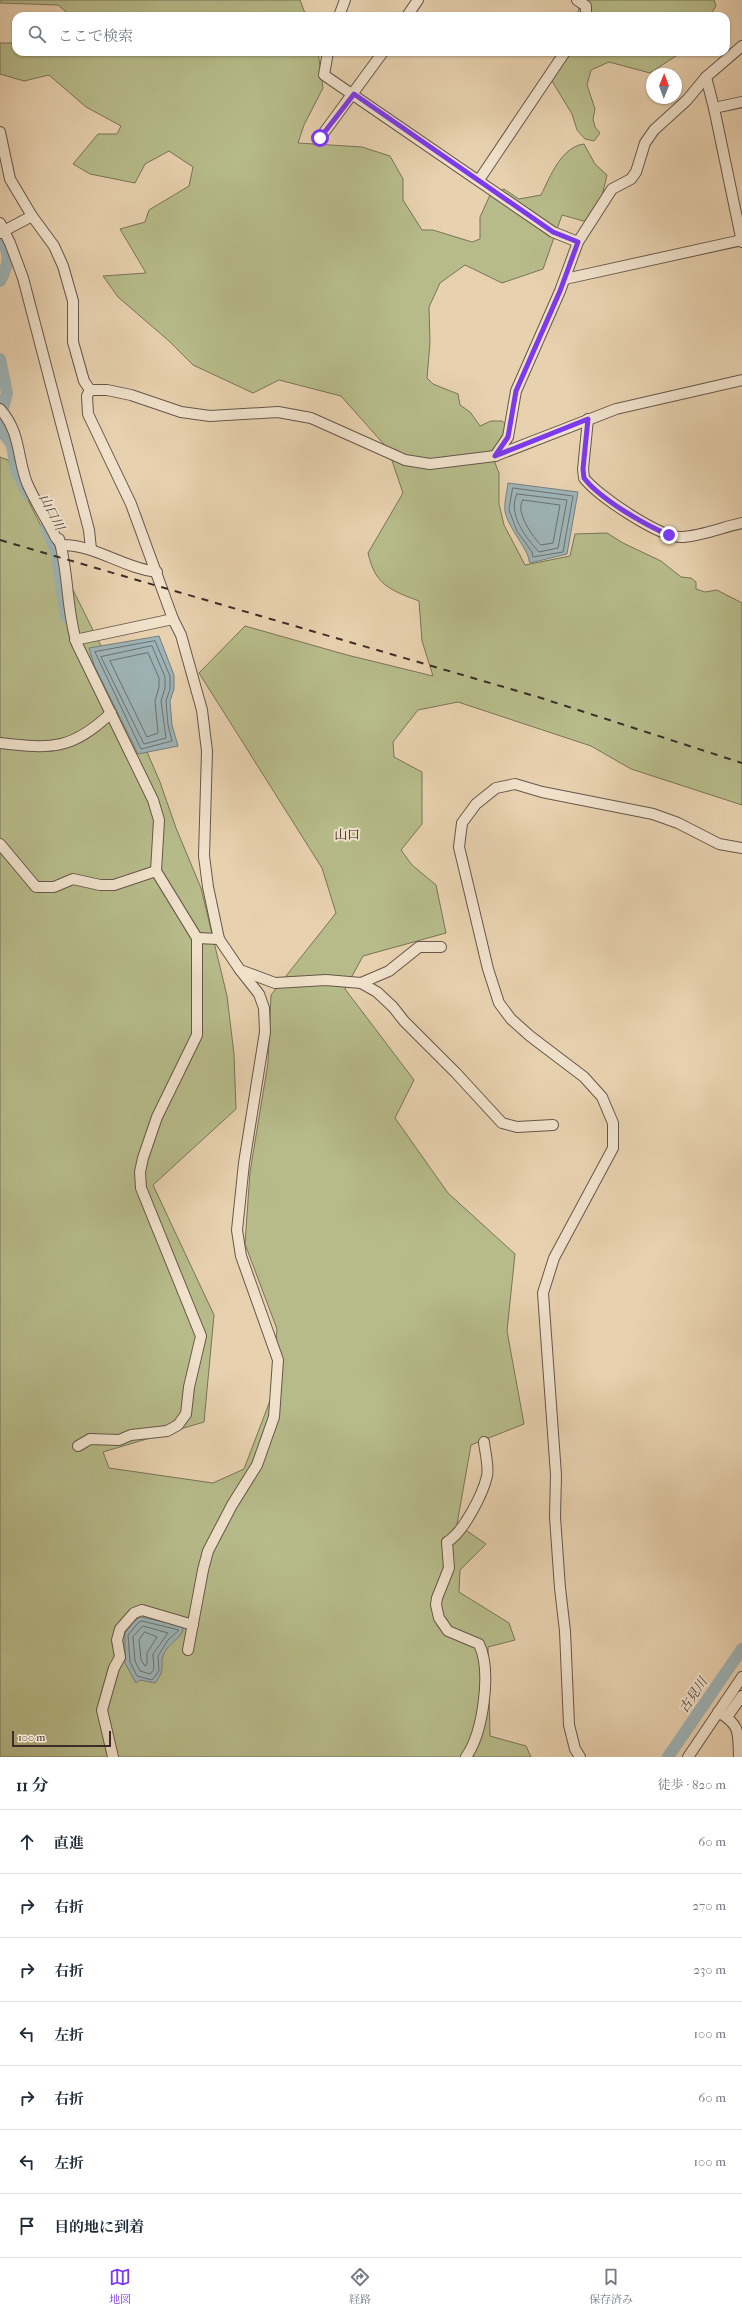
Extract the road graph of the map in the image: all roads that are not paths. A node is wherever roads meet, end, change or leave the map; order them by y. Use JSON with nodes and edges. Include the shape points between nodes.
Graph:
{"nodes":[{"id":1,"x":345,"y":0,"type":"edge"},
{"id":2,"x":418,"y":0,"type":"edge"},
{"id":3,"x":577,"y":0,"type":"edge"},
{"id":4,"x":340,"y":12,"type":"edge"},
{"id":5,"x":410,"y":12,"type":"edge"},
{"id":6,"x":586,"y":12,"type":"edge"},
{"id":7,"x":742,"y":46,"type":"edge"},
{"id":8,"x":327,"y":56,"type":"edge"},
{"id":9,"x":380,"y":56,"type":"edge"},
{"id":10,"x":563,"y":56,"type":"edge"},
{"id":11,"x":706,"y":77,"type":"junction"},
{"id":12,"x":354,"y":94,"type":"junction"},
{"id":13,"x":742,"y":102,"type":"edge"},
{"id":14,"x":714,"y":108,"type":"junction"},
{"id":15,"x":0,"y":132,"type":"edge"},
{"id":16,"x":320,"y":138,"type":"dead end"},
{"id":17,"x":479,"y":180,"type":"junction"},
{"id":18,"x":32,"y":216,"type":"junction"},
{"id":19,"x":1,"y":229,"type":"edge"},
{"id":20,"x":742,"y":240,"type":"edge"},
{"id":21,"x":578,"y":242,"type":"junction"},
{"id":22,"x":565,"y":279,"type":"junction"},
{"id":23,"x":742,"y":380,"type":"edge"},
{"id":24,"x":90,"y":390,"type":"junction"},
{"id":25,"x":2,"y":411,"type":"edge"},
{"id":26,"x":588,"y":419,"type":"junction"},
{"id":27,"x":495,"y":456,"type":"junction"},
{"id":28,"x":742,"y":523,"type":"edge"},
{"id":29,"x":59,"y":539,"type":"junction"},
{"id":30,"x":91,"y":549,"type":"junction"},
{"id":31,"x":157,"y":572,"type":"junction"},
{"id":32,"x":173,"y":619,"type":"junction"},
{"id":33,"x":76,"y":640,"type":"junction"},
{"id":34,"x":112,"y":713,"type":"junction"},
{"id":35,"x":0,"y":743,"type":"edge"},
{"id":36,"x":0,"y":844,"type":"edge"},
{"id":37,"x":742,"y":848,"type":"edge"},
{"id":38,"x":156,"y":871,"type":"junction"},
{"id":39,"x":197,"y":938,"type":"junction"},
{"id":40,"x":219,"y":939,"type":"junction"},
{"id":41,"x":441,"y":947,"type":"dead end"},
{"id":42,"x":240,"y":970,"type":"junction"},
{"id":43,"x":361,"y":983,"type":"junction"},
{"id":44,"x":552,"y":1125,"type":"dead end"},
{"id":45,"x":484,"y":1442,"type":"dead end"},
{"id":46,"x":78,"y":1446,"type":"dead end"},
{"id":47,"x":193,"y":1625,"type":"junction"},
{"id":48,"x":188,"y":1650,"type":"dead end"},
{"id":49,"x":742,"y":1677,"type":"edge"},
{"id":50,"x":742,"y":1696,"type":"edge"},
{"id":51,"x":723,"y":1715,"type":"junction"},
{"id":52,"x":113,"y":1757,"type":"edge"},
{"id":53,"x":466,"y":1757,"type":"edge"},
{"id":54,"x":580,"y":1757,"type":"edge"},
{"id":55,"x":688,"y":1757,"type":"edge"},
{"id":56,"x":739,"y":1757,"type":"edge"}],
"edges":[{"from":1,"to":4,"type":"street"},
{"from":2,"to":5,"type":"street"},
{"from":3,"to":6,"type":"street","via":[[586,6]]},
{"from":7,"to":11,"type":"street"},
{"from":8,"to":12,"type":"street","via":[[324,76]]},
{"from":9,"to":12,"type":"street"},
{"from":10,"to":17,"type":"street"},
{"from":11,"to":14,"type":"street"},
{"from":11,"to":21,"type":"street","via":[[687,100],[654,130],[645,143],[636,172],[631,179],[612,189]]},
{"from":12,"to":16,"type":"street"},
{"from":12,"to":17,"type":"street"},
{"from":13,"to":14,"type":"street"},
{"from":14,"to":20,"type":"street"},
{"from":15,"to":18,"type":"street","via":[[10,179]]},
{"from":17,"to":21,"type":"street","via":[[553,232]]},
{"from":18,"to":19,"type":"street"},
{"from":18,"to":24,"type":"street","via":[[54,246],[63,266],[73,301],[73,342],[84,382]]},
{"from":19,"to":30,"type":"street","via":[[10,243],[23,278],[89,530]]},
{"from":20,"to":22,"type":"street"},
{"from":21,"to":22,"type":"street"},
{"from":22,"to":27,"type":"street","via":[[516,391],[508,437]]},
{"from":23,"to":26,"type":"street","via":[[616,409]]},
{"from":24,"to":27,"type":"street","via":[[107,390],[131,395],[181,412],[210,416],[278,412],[311,418],[416,463],[430,464]]},
{"from":24,"to":31,"type":"street","via":[[87,396],[88,414],[131,504]]},
{"from":25,"to":29,"type":"street","via":[[19,447],[26,481],[56,538]]},
{"from":26,"to":27,"type":"street"},
{"from":26,"to":28,"type":"street","via":[[584,478],[601,494],[645,523],[669,535],[682,537]]},
{"from":29,"to":30,"type":"street","via":[[62,545],[78,545]]},
{"from":29,"to":33,"type":"street","via":[[71,624]]},
{"from":30,"to":31,"type":"street","via":[[136,568]]},
{"from":31,"to":32,"type":"street"},
{"from":32,"to":33,"type":"street"},
{"from":32,"to":40,"type":"street","via":[[181,635],[202,710],[207,751],[204,856]]},
{"from":33,"to":34,"type":"street","via":[[88,670]]},
{"from":34,"to":35,"type":"street","via":[[92,731],[68,744],[43,748]]},
{"from":34,"to":38,"type":"street","via":[[147,785],[159,820]]},
{"from":36,"to":38,"type":"street","via":[[36,887],[54,887],[73,878],[100,885],[114,885]]},
{"from":37,"to":54,"type":"street","via":[[719,844],[678,823],[653,814],[542,792],[515,784],[496,788],[476,804],[462,823],[459,847],[488,970],[499,1003],[511,1019],[530,1036],[584,1077],[602,1097],[613,1123],[613,1148],[554,1258],[543,1293],[556,1475],[556,1525],[565,1631],[569,1725],[575,1749]]},
{"from":38,"to":39,"type":"street"},
{"from":39,"to":40,"type":"street"},
{"from":39,"to":46,"type":"street","via":[[197,1034],[159,1111],[140,1172],[141,1188],[201,1336],[189,1387],[186,1414],[178,1425],[167,1431],[131,1435],[118,1440],[90,1440]]},
{"from":40,"to":42,"type":"street"},
{"from":41,"to":43,"type":"street","via":[[419,947],[389,971]]},
{"from":42,"to":43,"type":"street","via":[[275,983],[326,980]]},
{"from":42,"to":47,"type":"street","via":[[259,994],[264,1008],[266,1032],[245,1156],[237,1230],[241,1256],[278,1360],[277,1395],[274,1417],[257,1465],[208,1551]]},
{"from":43,"to":44,"type":"street","via":[[377,992],[393,1007],[502,1123],[517,1127]]},
{"from":45,"to":53,"type":"street","via":[[487,1475],[466,1522],[453,1539],[447,1542],[449,1568],[436,1605],[443,1627],[479,1644],[484,1654],[485,1682],[478,1734]]},
{"from":47,"to":48,"type":"street"},
{"from":47,"to":52,"type":"street","via":[[142,1610],[134,1613],[120,1629],[117,1640],[120,1657],[114,1668],[102,1710]]},
{"from":49,"to":51,"type":"street"},
{"from":50,"to":51,"type":"street"},
{"from":51,"to":55,"type":"street"},
{"from":51,"to":56,"type":"street","via":[[734,1723],[738,1731]]}]}
